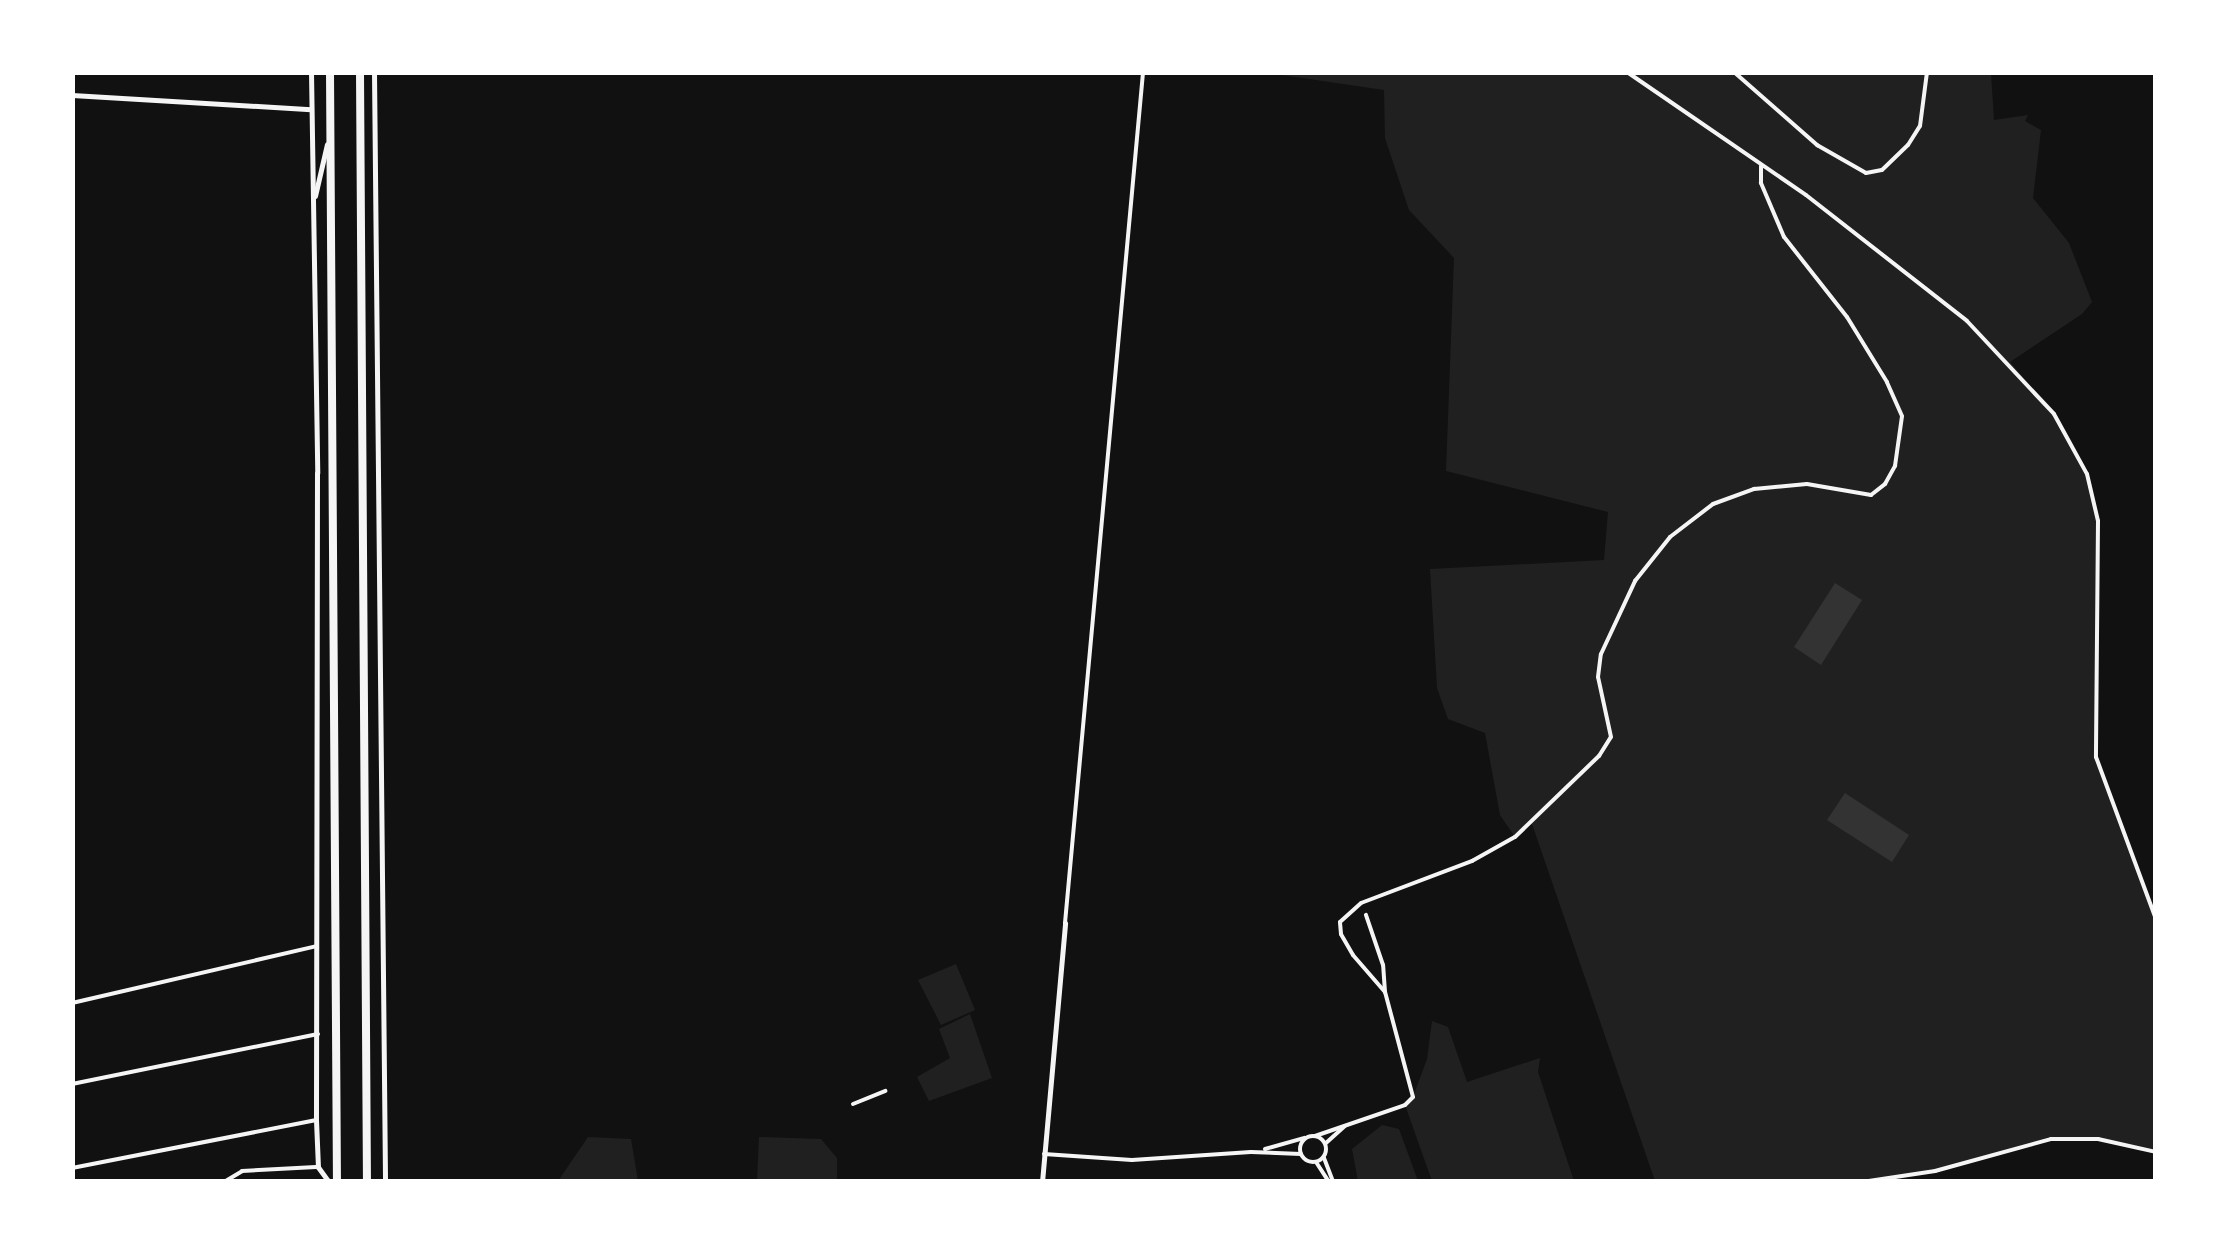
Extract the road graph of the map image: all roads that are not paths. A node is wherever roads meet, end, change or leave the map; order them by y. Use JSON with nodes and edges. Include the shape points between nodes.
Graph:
{"nodes":[{"id":1,"x":311,"y":72,"type":"edge"},
{"id":2,"x":330,"y":72,"type":"edge"},
{"id":3,"x":360,"y":72,"type":"edge"},
{"id":4,"x":374,"y":72,"type":"edge"},
{"id":5,"x":1143,"y":72,"type":"edge"},
{"id":6,"x":1627,"y":72,"type":"edge"},
{"id":7,"x":1734,"y":72,"type":"edge"},
{"id":8,"x":1926,"y":72,"type":"edge"},
{"id":9,"x":72,"y":95,"type":"edge"},
{"id":10,"x":311,"y":109,"type":"junction"},
{"id":11,"x":330,"y":131,"type":"junction"},
{"id":12,"x":1761,"y":166,"type":"junction"},
{"id":13,"x":313,"y":206,"type":"junction"},
{"id":14,"x":1366,"y":916,"type":"dead end"},
{"id":15,"x":2156,"y":919,"type":"edge"},
{"id":16,"x":1065,"y":923,"type":"joint"},
{"id":17,"x":318,"y":946,"type":"junction"},
{"id":18,"x":1385,"y":992,"type":"junction"},
{"id":19,"x":72,"y":1003,"type":"edge"},
{"id":20,"x":318,"y":1034,"type":"junction"},
{"id":21,"x":72,"y":1084,"type":"edge"},
{"id":22,"x":886,"y":1091,"type":"dead end"},
{"id":23,"x":853,"y":1104,"type":"dead end"},
{"id":24,"x":316,"y":1120,"type":"junction"},
{"id":25,"x":1349,"y":1123,"type":"junction"},
{"id":26,"x":1315,"y":1136,"type":"junction"},
{"id":27,"x":1306,"y":1137,"type":"junction"},
{"id":28,"x":1325,"y":1144,"type":"junction"},
{"id":29,"x":1251,"y":1152,"type":"junction"},
{"id":30,"x":2156,"y":1152,"type":"edge"},
{"id":31,"x":1044,"y":1154,"type":"junction"},
{"id":32,"x":1300,"y":1154,"type":"junction"},
{"id":33,"x":1324,"y":1156,"type":"junction"},
{"id":34,"x":1316,"y":1162,"type":"junction"},
{"id":35,"x":318,"y":1167,"type":"junction"},
{"id":36,"x":72,"y":1168,"type":"edge"},
{"id":37,"x":224,"y":1182,"type":"edge"},
{"id":38,"x":329,"y":1182,"type":"edge"},
{"id":39,"x":337,"y":1182,"type":"edge"},
{"id":40,"x":368,"y":1182,"type":"edge"},
{"id":41,"x":385,"y":1182,"type":"edge"},
{"id":42,"x":1042,"y":1182,"type":"edge"},
{"id":43,"x":1331,"y":1182,"type":"edge"},
{"id":44,"x":1862,"y":1182,"type":"edge"}],
"edges":[{"from":1,"to":10,"type":"street"},
{"from":2,"to":11,"type":"highway"},
{"from":3,"to":40,"type":"highway"},
{"from":4,"to":41,"type":"street"},
{"from":5,"to":16,"type":"street"},
{"from":6,"to":12,"type":"street"},
{"from":7,"to":8,"type":"street","via":[[1818,146],[1866,173],[1882,170],[1920,126]]},
{"from":9,"to":10,"type":"street"},
{"from":10,"to":13,"type":"street"},
{"from":11,"to":13,"type":"street"},
{"from":11,"to":39,"type":"highway"},
{"from":12,"to":15,"type":"street","via":[[1966,321],[2054,414],[2082,462],[2098,522],[2100,564],[2096,757]]},
{"from":12,"to":18,"type":"street","via":[[1761,183],[1784,236],[1887,382],[1902,416],[1895,466],[1872,495],[1807,484],[1732,496],[1660,547],[1635,581],[1601,654],[1598,677],[1611,737],[1599,756],[1515,838],[1361,903],[1340,922],[1353,954]]},
{"from":13,"to":17,"type":"street"},
{"from":14,"to":18,"type":"street"},
{"from":16,"to":31,"type":"street"},
{"from":17,"to":19,"type":"street"},
{"from":17,"to":20,"type":"street"},
{"from":18,"to":25,"type":"street","via":[[1413,1098]]},
{"from":20,"to":21,"type":"street"},
{"from":20,"to":24,"type":"street"},
{"from":22,"to":23,"type":"street"},
{"from":24,"to":35,"type":"street"},
{"from":24,"to":36,"type":"street"},
{"from":25,"to":26,"type":"street"},
{"from":25,"to":28,"type":"street"},
{"from":26,"to":27,"type":"street"},
{"from":26,"to":28,"type":"street"},
{"from":27,"to":29,"type":"street"},
{"from":27,"to":32,"type":"street"},
{"from":28,"to":33,"type":"street"},
{"from":29,"to":31,"type":"street","via":[[1132,1160]]},
{"from":29,"to":32,"type":"street"},
{"from":30,"to":44,"type":"street","via":[[2098,1138],[2051,1139],[1936,1171]]},
{"from":31,"to":42,"type":"street"},
{"from":32,"to":34,"type":"street"},
{"from":33,"to":34,"type":"street"},
{"from":33,"to":43,"type":"street"},
{"from":34,"to":43,"type":"street"},
{"from":35,"to":37,"type":"street","via":[[242,1172]]},
{"from":35,"to":38,"type":"street"}]}
